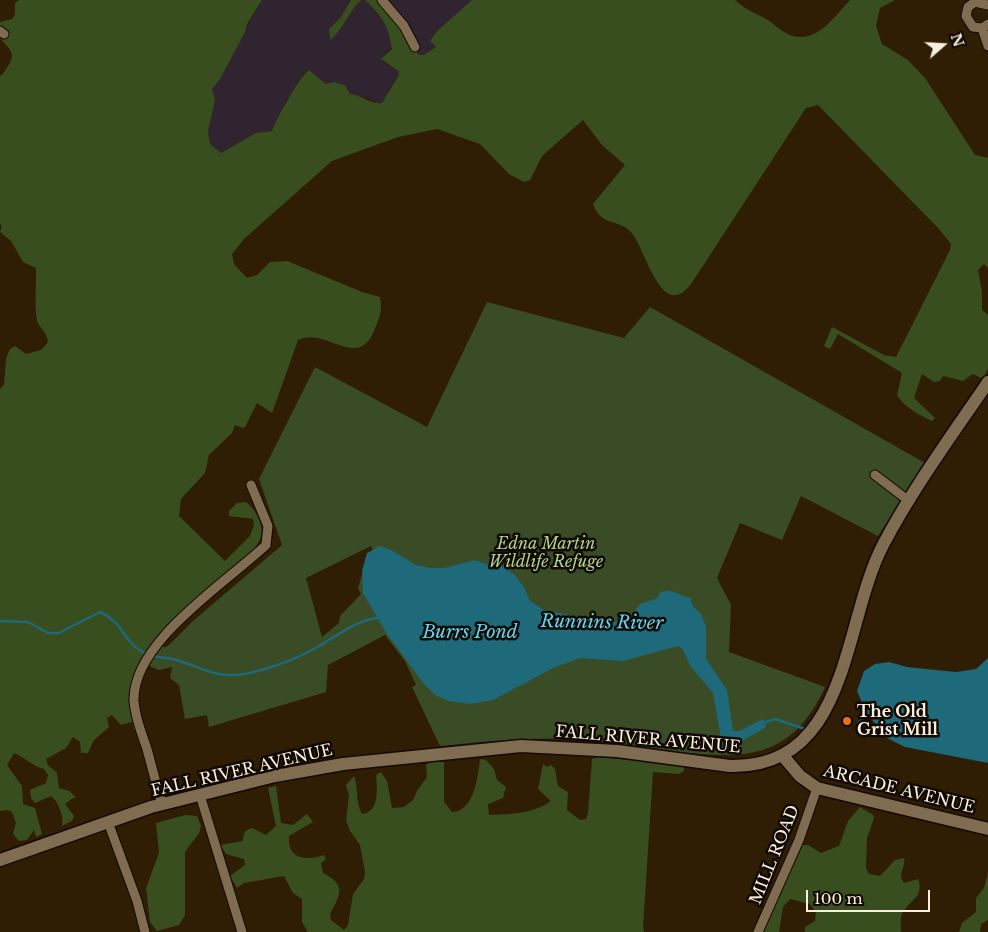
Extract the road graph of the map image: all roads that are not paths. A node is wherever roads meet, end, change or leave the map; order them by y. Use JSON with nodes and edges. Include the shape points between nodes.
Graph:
{"nodes":[{"id":1,"x":382,"y":0,"type":"edge"},
{"id":2,"x":988,"y":5,"type":"edge"},
{"id":3,"x":985,"y":26,"type":"edge"},
{"id":4,"x":988,"y":46,"type":"edge"},
{"id":5,"x":415,"y":47,"type":"dead end"},
{"id":6,"x":988,"y":382,"type":"edge"},
{"id":7,"x":875,"y":475,"type":"dead end"},
{"id":8,"x":251,"y":485,"type":"dead end"},
{"id":9,"x":909,"y":501,"type":"junction"},
{"id":10,"x":783,"y":756,"type":"junction"},
{"id":11,"x":817,"y":788,"type":"junction"},
{"id":12,"x":200,"y":795,"type":"junction"},
{"id":13,"x":162,"y":805,"type":"junction"},
{"id":14,"x":108,"y":822,"type":"junction"},
{"id":15,"x":988,"y":829,"type":"edge"},
{"id":16,"x":0,"y":860,"type":"edge"},
{"id":17,"x":145,"y":932,"type":"edge"},
{"id":18,"x":242,"y":932,"type":"edge"},
{"id":19,"x":758,"y":932,"type":"edge"}],
"edges":[{"from":1,"to":5,"type":"street","via":[[404,26]]},
{"from":2,"to":3,"type":"street","via":[[975,2],[966,11],[969,24]]},
{"from":3,"to":4,"type":"street"},
{"from":6,"to":9,"type":"main road","name":"FALL RIVER AVENUE"},
{"from":7,"to":9,"type":"street"},
{"from":8,"to":13,"type":"street","via":[[268,526],[266,545],[162,636],[139,670],[134,684],[134,703]]},
{"from":9,"to":10,"type":"main road","name":"FALL RIVER AVENUE","via":[[882,548],[831,702],[817,725]]},
{"from":10,"to":11,"type":"main road","name":"ARCADE AVENUE","via":[[800,776]]},
{"from":10,"to":12,"type":"main road","name":"FALL RIVER AVENUE","via":[[730,766],[617,751],[521,746],[343,764],[275,776]]},
{"from":11,"to":15,"type":"main road","name":"ARCADE AVENUE"},
{"from":11,"to":19,"type":"street","name":"MILL ROAD","via":[[799,840]]},
{"from":12,"to":13,"type":"main road","name":"FALL RIVER AVENUE"},
{"from":12,"to":18,"type":"street"},
{"from":13,"to":14,"type":"main road","name":"FALL RIVER AVENUE"},
{"from":14,"to":16,"type":"main road","name":"FALL RIVER AVENUE"},
{"from":14,"to":17,"type":"street"}]}
